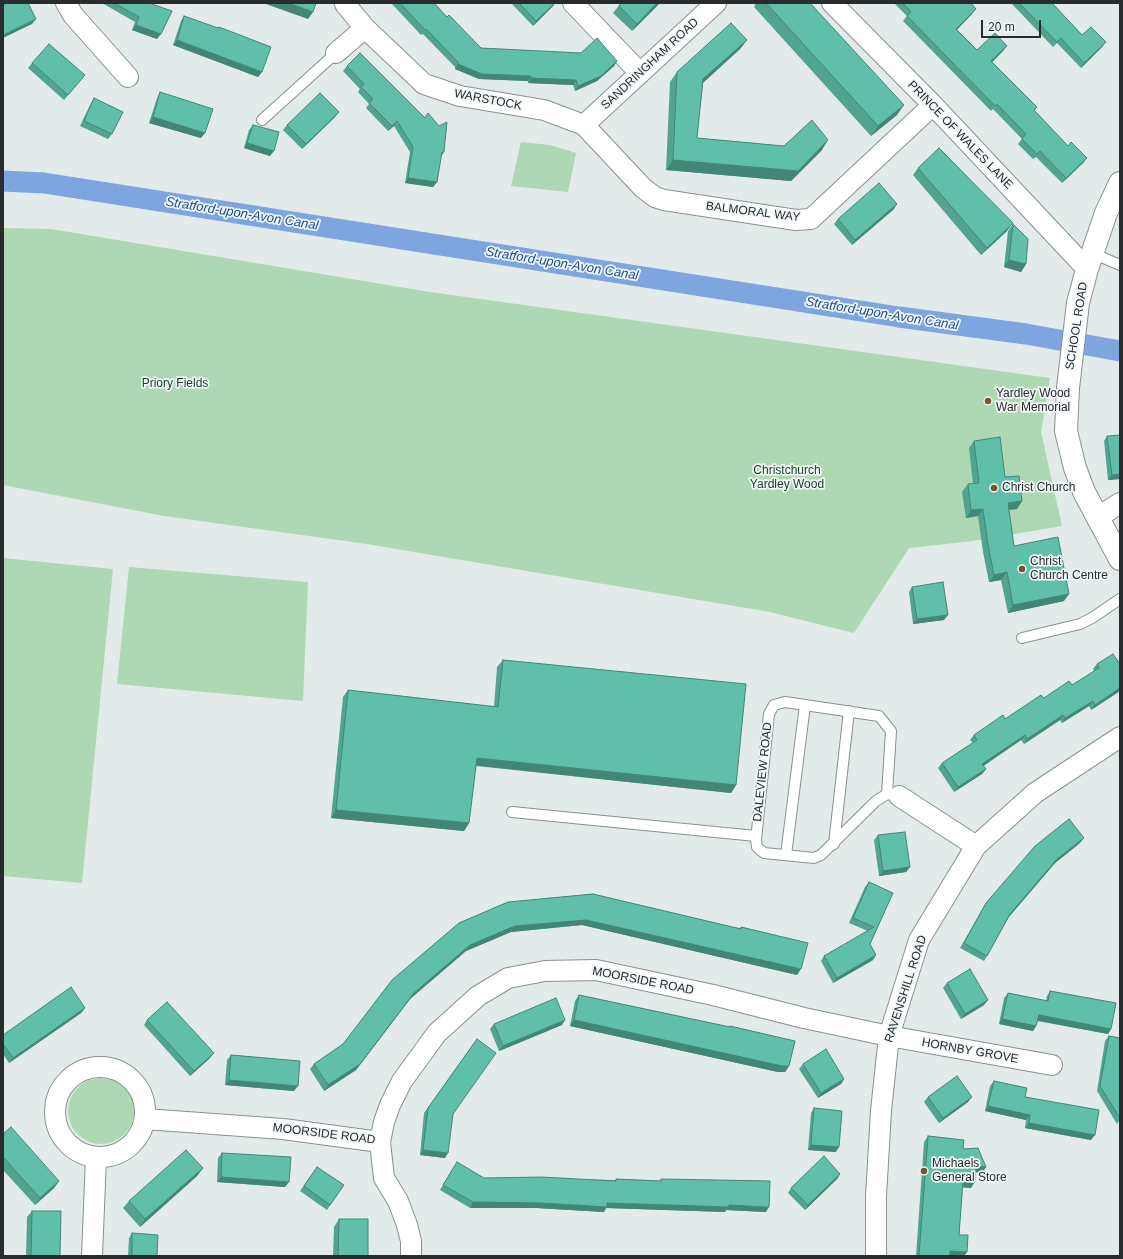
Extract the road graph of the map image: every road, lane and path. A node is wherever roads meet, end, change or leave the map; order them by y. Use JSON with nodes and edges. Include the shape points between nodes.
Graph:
{"nodes":[{"id":1,"x":66,"y":3,"type":"edge"},
{"id":2,"x":573,"y":3,"type":"edge"},
{"id":3,"x":716,"y":3,"type":"edge"},
{"id":4,"x":832,"y":3,"type":"edge"},
{"id":5,"x":345,"y":4,"type":"dead end"},
{"id":6,"x":365,"y":28,"type":"junction"},
{"id":7,"x":336,"y":53,"type":"joint"},
{"id":8,"x":640,"y":73,"type":"junction"},
{"id":9,"x":128,"y":77,"type":"dead end"},
{"id":10,"x":932,"y":105,"type":"junction"},
{"id":11,"x":262,"y":120,"type":"dead end"},
{"id":12,"x":584,"y":125,"type":"junction"},
{"id":13,"x":1120,"y":183,"type":"edge"},
{"id":14,"x":1089,"y":261,"type":"junction"},
{"id":15,"x":1120,"y":265,"type":"edge"},
{"id":16,"x":1120,"y":503,"type":"edge"},
{"id":17,"x":1097,"y":518,"type":"junction"},
{"id":18,"x":1120,"y":559,"type":"edge"},
{"id":19,"x":1120,"y":600,"type":"edge"},
{"id":20,"x":1022,"y":638,"type":"dead end"},
{"id":21,"x":805,"y":705,"type":"junction"},
{"id":22,"x":849,"y":711,"type":"junction"},
{"id":23,"x":1120,"y":737,"type":"edge"},
{"id":24,"x":893,"y":795,"type":"junction"},
{"id":25,"x":512,"y":812,"type":"dead end"},
{"id":26,"x":756,"y":836,"type":"junction"},
{"id":27,"x":834,"y":844,"type":"junction"},
{"id":28,"x":976,"y":846,"type":"junction"},
{"id":29,"x":786,"y":855,"type":"junction"},
{"id":30,"x":889,"y":1036,"type":"junction"},
{"id":31,"x":1052,"y":1065,"type":"dead end"},
{"id":32,"x":145,"y":1119,"type":"junction"},
{"id":33,"x":380,"y":1142,"type":"junction"},
{"id":34,"x":96,"y":1158,"type":"junction"},
{"id":35,"x":92,"y":1256,"type":"edge"},
{"id":36,"x":411,"y":1256,"type":"edge"},
{"id":37,"x":876,"y":1256,"type":"edge"}],
"edges":[{"from":1,"to":9,"type":"street","via":[[73,15]]},
{"from":2,"to":8,"type":"street"},
{"from":3,"to":8,"type":"street","name":"SANDRINGHAM ROAD"},
{"from":4,"to":10,"type":"street","name":"PRINCE OF WALES LANE"},
{"from":5,"to":6,"type":"street","name":"WARSTOCK"},
{"from":6,"to":7,"type":"street"},
{"from":6,"to":12,"type":"street","name":"WARSTOCK","via":[[424,84],[460,96],[544,110]]},
{"from":7,"to":11,"type":"lane"},
{"from":8,"to":12,"type":"street","name":"SANDRINGHAM ROAD"},
{"from":10,"to":12,"type":"street","name":"BALMORAL WAY","via":[[811,219],[796,220],[664,200],[655,196],[643,188]]},
{"from":10,"to":14,"type":"street","name":"PRINCE OF WALES LANE"},
{"from":13,"to":14,"type":"street","name":"SCHOOL ROAD"},
{"from":14,"to":15,"type":"lane"},
{"from":14,"to":17,"type":"street","name":"SCHOOL ROAD","via":[[1078,303],[1068,388],[1066,431],[1075,468]]},
{"from":16,"to":17,"type":"street"},
{"from":17,"to":18,"type":"street","name":"SCHOOL ROAD"},
{"from":19,"to":20,"type":"lane","via":[[1080,624]]},
{"from":21,"to":22,"type":"lane","name":"DALEVIEW ROAD"},
{"from":21,"to":26,"type":"lane","name":"DALEVIEW ROAD","via":[[785,702],[774,705],[769,714]]},
{"from":21,"to":29,"type":"lane"},
{"from":22,"to":24,"type":"lane","name":"DALEVIEW ROAD","via":[[879,716],[891,731]]},
{"from":22,"to":27,"type":"lane"},
{"from":23,"to":28,"type":"street","name":"RAVENSHILL ROAD","via":[[1035,793]]},
{"from":24,"to":27,"type":"lane","name":"DALEVIEW ROAD","via":[[876,801],[866,809]]},
{"from":24,"to":28,"type":"street"},
{"from":25,"to":26,"type":"lane"},
{"from":26,"to":29,"type":"lane","name":"DALEVIEW ROAD","via":[[757,847],[764,853]]},
{"from":27,"to":29,"type":"lane","name":"DALEVIEW ROAD","via":[[821,856],[814,858]]},
{"from":28,"to":30,"type":"street","name":"RAVENSHILL ROAD","via":[[919,940]]},
{"from":30,"to":31,"type":"street","name":"HORNBY GROVE"},
{"from":30,"to":33,"type":"street","name":"MOORSIDE ROAD","via":[[596,970],[545,971],[508,978],[478,996],[437,1033],[402,1081],[390,1105]]},
{"from":30,"to":37,"type":"street","name":"RAVENSHILL ROAD","via":[[876,1188]]},
{"from":32,"to":33,"type":"street","name":"MOORSIDE ROAD","via":[[283,1129]]},
{"from":32,"to":34,"type":"street","via":[[136,1140],[118,1154]]},
{"from":32,"to":34,"type":"street","via":[[144,1099],[135,1082],[120,1070],[101,1066],[82,1069],[63,1084],[54,1107],[58,1130],[73,1149]]},
{"from":33,"to":36,"type":"street","via":[[384,1178],[398,1201],[407,1225]]},
{"from":34,"to":35,"type":"street"}]}
